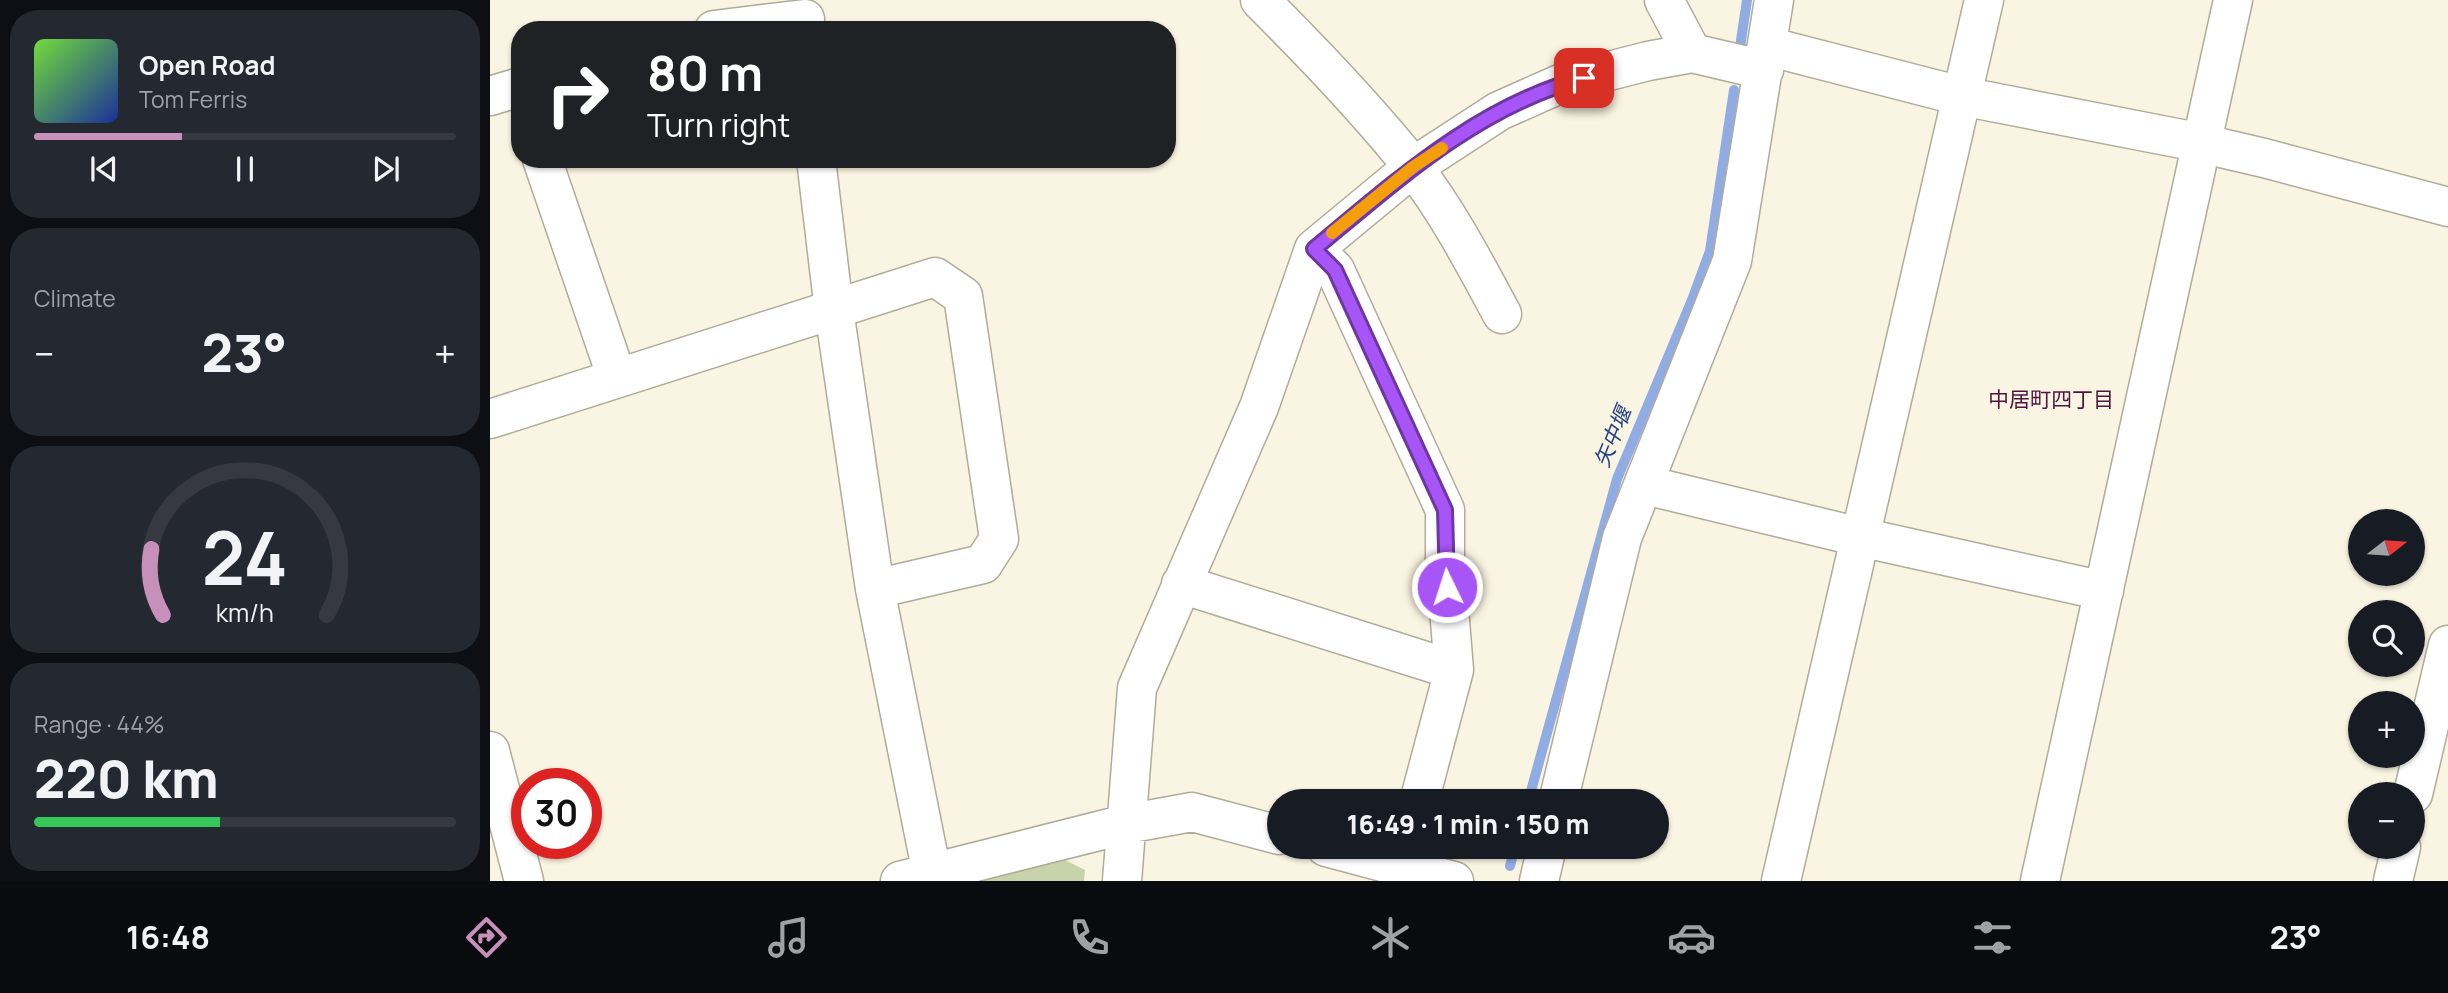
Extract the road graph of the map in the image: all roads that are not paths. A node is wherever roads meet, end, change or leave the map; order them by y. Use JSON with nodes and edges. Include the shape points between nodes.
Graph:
{"nodes":[{"id":1,"x":1260,"y":0,"type":"edge"},
{"id":2,"x":1664,"y":0,"type":"edge"},
{"id":3,"x":1774,"y":0,"type":"edge"},
{"id":4,"x":1984,"y":0,"type":"edge"},
{"id":5,"x":2233,"y":0,"type":"edge"},
{"id":6,"x":805,"y":16,"type":"edge"},
{"id":7,"x":772,"y":21,"type":"edge"},
{"id":8,"x":1692,"y":53,"type":"junction"},
{"id":9,"x":1765,"y":58,"type":"junction"},
{"id":10,"x":1961,"y":96,"type":"junction"},
{"id":11,"x":2202,"y":144,"type":"junction"},
{"id":12,"x":1413,"y":167,"type":"junction"},
{"id":13,"x":544,"y":168,"type":"edge"},
{"id":14,"x":817,"y":168,"type":"edge"},
{"id":15,"x":2448,"y":207,"type":"edge"},
{"id":16,"x":1314,"y":249,"type":"junction"},
{"id":17,"x":834,"y":310,"type":"junction"},
{"id":18,"x":1502,"y":314,"type":"dead end"},
{"id":19,"x":617,"y":378,"type":"junction"},
{"id":20,"x":490,"y":419,"type":"edge"},
{"id":21,"x":1645,"y":485,"type":"junction"},
{"id":22,"x":1860,"y":537,"type":"junction"},
{"id":23,"x":1181,"y":584,"type":"junction"},
{"id":24,"x":875,"y":589,"type":"junction"},
{"id":25,"x":2104,"y":591,"type":"junction"},
{"id":26,"x":2448,"y":645,"type":"edge"},
{"id":27,"x":1454,"y":670,"type":"junction"},
{"id":28,"x":490,"y":751,"type":"edge"},
{"id":29,"x":2416,"y":782,"type":"edge"},
{"id":30,"x":1422,"y":789,"type":"edge"},
{"id":31,"x":1561,"y":789,"type":"edge"},
{"id":32,"x":1126,"y":824,"type":"junction"},
{"id":33,"x":1267,"y":832,"type":"edge"},
{"id":34,"x":1377,"y":859,"type":"edge"},
{"id":35,"x":1544,"y":859,"type":"edge"},
{"id":36,"x":2398,"y":859,"type":"edge"},
{"id":37,"x":1402,"y":865,"type":"edge"},
{"id":38,"x":916,"y":877,"type":"edge"},
{"id":39,"x":524,"y":881,"type":"edge"},
{"id":40,"x":1122,"y":881,"type":"edge"},
{"id":41,"x":1454,"y":881,"type":"edge"},
{"id":42,"x":1539,"y":881,"type":"edge"},
{"id":43,"x":1781,"y":881,"type":"edge"},
{"id":44,"x":2040,"y":881,"type":"edge"},
{"id":45,"x":2393,"y":881,"type":"edge"}],
"edges":[{"from":1,"to":12,"type":"street"},
{"from":2,"to":8,"type":"street"},
{"from":3,"to":9,"type":"street"},
{"from":4,"to":10,"type":"street"},
{"from":5,"to":11,"type":"street"},
{"from":6,"to":7,"type":"street"},
{"from":8,"to":9,"type":"street"},
{"from":8,"to":12,"type":"street","via":[[1562,83],[1499,111]]},
{"from":9,"to":10,"type":"street"},
{"from":9,"to":21,"type":"street","via":[[1732,261]]},
{"from":10,"to":11,"type":"street"},
{"from":10,"to":22,"type":"street"},
{"from":11,"to":15,"type":"street"},
{"from":11,"to":25,"type":"street"},
{"from":12,"to":16,"type":"street"},
{"from":12,"to":18,"type":"street","via":[[1456,230]]},
{"from":13,"to":19,"type":"street"},
{"from":14,"to":17,"type":"street"},
{"from":16,"to":23,"type":"street","via":[[1259,407]]},
{"from":16,"to":27,"type":"street","via":[[1335,270],[1445,510]]},
{"from":17,"to":19,"type":"street"},
{"from":17,"to":24,"type":"street"},
{"from":17,"to":24,"type":"street","via":[[935,278],[962,296],[999,540],[983,564]]},
{"from":19,"to":20,"type":"street"},
{"from":21,"to":22,"type":"street"},
{"from":21,"to":31,"type":"street","via":[[1622,538]]},
{"from":22,"to":25,"type":"street"},
{"from":22,"to":43,"type":"street"},
{"from":23,"to":27,"type":"street"},
{"from":23,"to":32,"type":"street","via":[[1137,688]]},
{"from":24,"to":38,"type":"street"},
{"from":25,"to":44,"type":"street"},
{"from":26,"to":29,"type":"street"},
{"from":27,"to":30,"type":"street"},
{"from":28,"to":39,"type":"street"},
{"from":32,"to":33,"type":"street","via":[[1192,811]]},
{"from":32,"to":38,"type":"street"},
{"from":32,"to":40,"type":"street"},
{"from":34,"to":37,"type":"street"},
{"from":35,"to":42,"type":"street"},
{"from":36,"to":45,"type":"street"},
{"from":37,"to":41,"type":"street"}]}
